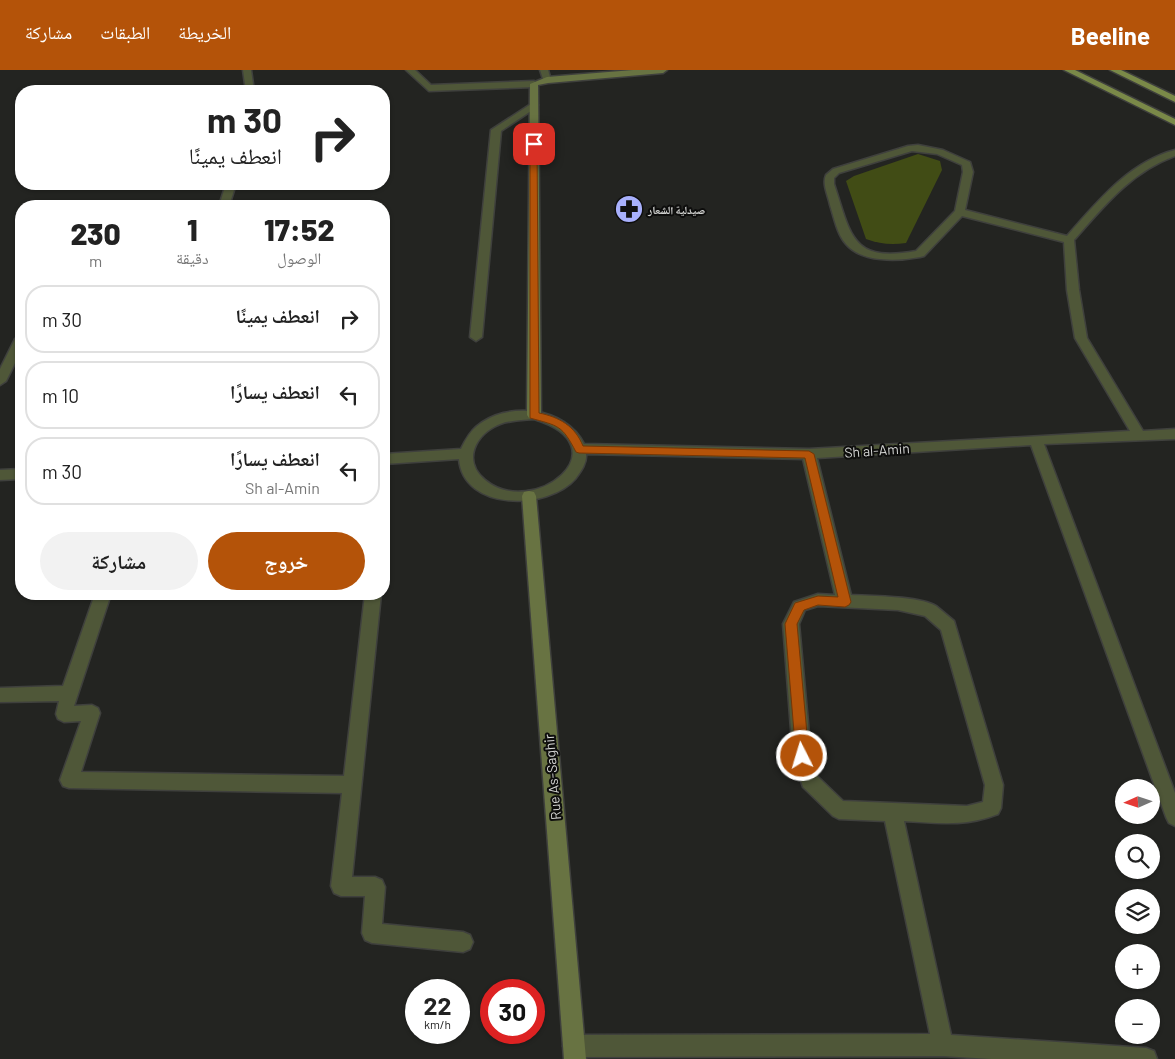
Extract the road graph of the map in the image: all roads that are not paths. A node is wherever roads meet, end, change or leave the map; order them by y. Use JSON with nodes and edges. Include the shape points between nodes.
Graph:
{"nodes":[{"id":1,"x":247,"y":70,"type":"edge"},
{"id":2,"x":410,"y":70,"type":"edge"},
{"id":3,"x":663,"y":70,"type":"edge"},
{"id":4,"x":1068,"y":70,"type":"edge"},
{"id":5,"x":1114,"y":70,"type":"edge"},
{"id":6,"x":545,"y":75,"type":"edge"},
{"id":7,"x":534,"y":84,"type":"junction"},
{"id":8,"x":249,"y":85,"type":"edge"},
{"id":9,"x":1175,"y":99,"type":"edge"},
{"id":10,"x":534,"y":105,"type":"junction"},
{"id":11,"x":1175,"y":122,"type":"edge"},
{"id":12,"x":1175,"y":153,"type":"edge"},
{"id":13,"x":960,"y":212,"type":"junction"},
{"id":14,"x":1069,"y":240,"type":"junction"},
{"id":15,"x":476,"y":337,"type":"dead end"},
{"id":16,"x":15,"y":351,"type":"edge"},
{"id":17,"x":0,"y":381,"type":"edge"},
{"id":18,"x":534,"y":416,"type":"junction"},
{"id":19,"x":1175,"y":434,"type":"edge"},
{"id":20,"x":1139,"y":436,"type":"junction"},
{"id":21,"x":1036,"y":440,"type":"junction"},
{"id":22,"x":579,"y":449,"type":"junction"},
{"id":23,"x":466,"y":454,"type":"junction"},
{"id":24,"x":809,"y":454,"type":"junction"},
{"id":25,"x":390,"y":460,"type":"edge"},
{"id":26,"x":15,"y":474,"type":"edge"},
{"id":27,"x":0,"y":475,"type":"edge"},
{"id":28,"x":529,"y":496,"type":"junction"},
{"id":29,"x":101,"y":600,"type":"edge"},
{"id":30,"x":372,"y":600,"type":"edge"},
{"id":31,"x":845,"y":602,"type":"junction"},
{"id":32,"x":69,"y":693,"type":"junction"},
{"id":33,"x":0,"y":695,"type":"edge"},
{"id":34,"x":352,"y":785,"type":"junction"},
{"id":35,"x":893,"y":813,"type":"junction"},
{"id":36,"x":1175,"y":817,"type":"edge"},
{"id":37,"x":463,"y":942,"type":"dead end"},
{"id":38,"x":943,"y":1045,"type":"junction"},
{"id":39,"x":574,"y":1052,"type":"edge"},
{"id":40,"x":1146,"y":1059,"type":"edge"}],
"edges":[{"from":1,"to":8,"type":"street"},
{"from":2,"to":7,"type":"street","via":[[429,88]]},
{"from":3,"to":6,"type":"street"},
{"from":4,"to":11,"type":"main road"},
{"from":5,"to":9,"type":"main road"},
{"from":6,"to":7,"type":"street"},
{"from":7,"to":10,"type":"street"},
{"from":10,"to":15,"type":"street","via":[[496,130]]},
{"from":10,"to":18,"type":"street"},
{"from":12,"to":14,"type":"street","via":[[1156,160],[1113,190]]},
{"from":13,"to":13,"type":"street","via":[[920,254],[908,257],[857,249],[849,241],[829,177],[910,148],[934,150],[967,164]]},
{"from":13,"to":14,"type":"street"},
{"from":14,"to":20,"type":"street","via":[[1081,338]]},
{"from":16,"to":17,"type":"street"},
{"from":18,"to":22,"type":"street","via":[[563,425],[574,436]]},
{"from":18,"to":23,"type":"street","via":[[511,416],[494,421],[470,441]]},
{"from":19,"to":20,"type":"street","name":"Sh al-Amin"},
{"from":20,"to":21,"type":"street","name":"Sh al-Amin"},
{"from":21,"to":24,"type":"street","name":"Sh al-Amin"},
{"from":21,"to":36,"type":"street"},
{"from":22,"to":24,"type":"street","name":"Sh al-Amin"},
{"from":22,"to":28,"type":"street","via":[[573,474],[546,492]]},
{"from":23,"to":25,"type":"street"},
{"from":23,"to":28,"type":"street","via":[[472,476],[485,488],[514,496]]},
{"from":24,"to":31,"type":"street"},
{"from":26,"to":27,"type":"street"},
{"from":28,"to":39,"type":"street","name":"Rue As-Saghir"},
{"from":29,"to":32,"type":"street"},
{"from":30,"to":34,"type":"street"},
{"from":31,"to":35,"type":"street","via":[[818,600],[799,606],[791,624],[802,756],[809,781],[839,810]]},
{"from":31,"to":35,"type":"street","via":[[898,604],[929,610],[948,626],[994,785],[992,808],[967,815]]},
{"from":32,"to":33,"type":"street"},
{"from":32,"to":34,"type":"street","via":[[64,714],[92,713],[69,780]]},
{"from":34,"to":37,"type":"street","via":[[341,886],[375,887],[372,933]]},
{"from":35,"to":38,"type":"street"},
{"from":38,"to":39,"type":"street"},
{"from":38,"to":40,"type":"street"}]}
